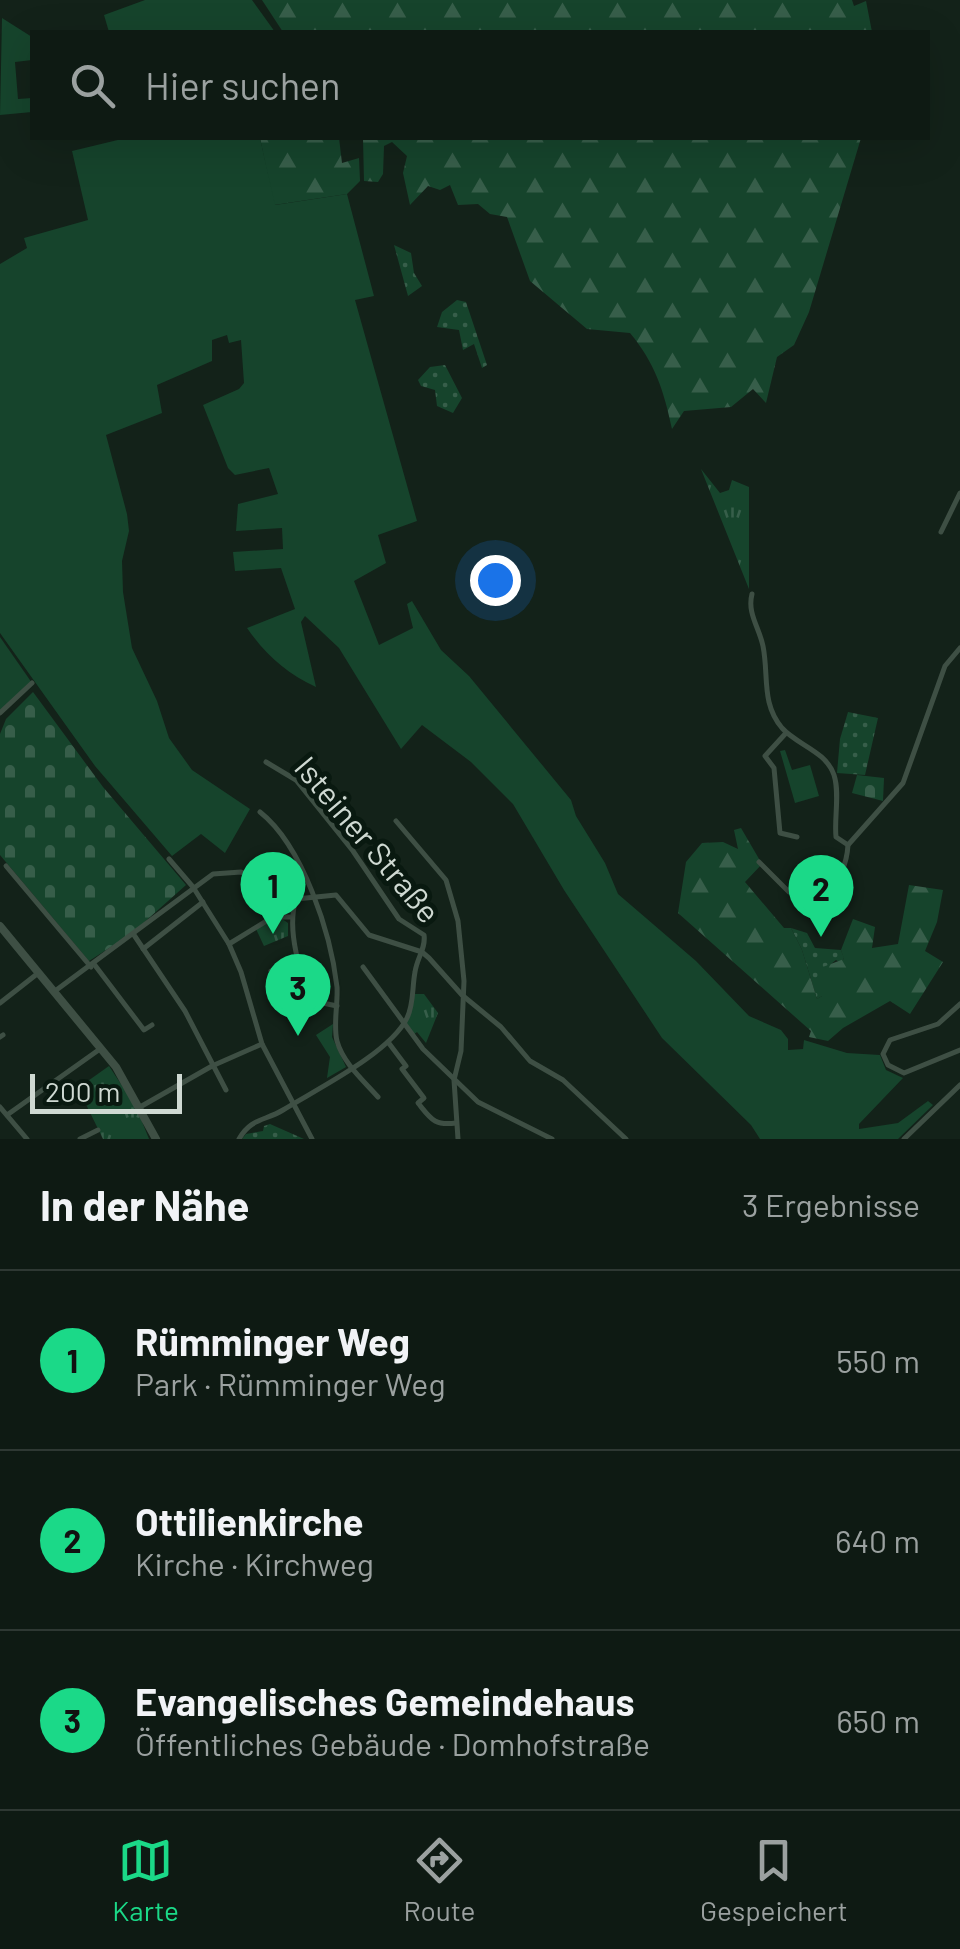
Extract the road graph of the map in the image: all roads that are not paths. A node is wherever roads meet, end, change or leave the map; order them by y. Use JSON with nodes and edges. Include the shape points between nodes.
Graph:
{"nodes":[{"id":1,"x":960,"y":493,"type":"edge"},
{"id":2,"x":941,"y":532,"type":"dead end"},
{"id":3,"x":752,"y":594,"type":"dead end"},
{"id":4,"x":960,"y":648,"type":"edge"},
{"id":5,"x":32,"y":683,"type":"dead end"},
{"id":6,"x":0,"y":713,"type":"edge"},
{"id":7,"x":786,"y":733,"type":"junction"},
{"id":8,"x":266,"y":762,"type":"dead end"},
{"id":9,"x":260,"y":812,"type":"dead end"},
{"id":10,"x":396,"y":821,"type":"dead end"},
{"id":11,"x":797,"y":836,"type":"dead end"},
{"id":12,"x":848,"y":845,"type":"junction"},
{"id":13,"x":169,"y":859,"type":"dead end"},
{"id":14,"x":759,"y":862,"type":"dead end"},
{"id":15,"x":6,"y":866,"type":"dead end"},
{"id":16,"x":193,"y":888,"type":"junction"},
{"id":17,"x":826,"y":893,"type":"junction"},
{"id":18,"x":313,"y":898,"type":"junction"},
{"id":19,"x":296,"y":899,"type":"junction"},
{"id":20,"x":202,"y":902,"type":"junction"},
{"id":21,"x":291,"y":917,"type":"junction"},
{"id":22,"x":0,"y":926,"type":"edge"},
{"id":23,"x":820,"y":928,"type":"dead end"},
{"id":24,"x":134,"y":935,"type":"junction"},
{"id":25,"x":229,"y":944,"type":"junction"},
{"id":26,"x":143,"y":949,"type":"junction"},
{"id":27,"x":422,"y":952,"type":"junction"},
{"id":28,"x":300,"y":962,"type":"junction"},
{"id":29,"x":92,"y":965,"type":"junction"},
{"id":30,"x":362,"y":967,"type":"dead end"},
{"id":31,"x":40,"y":972,"type":"junction"},
{"id":32,"x":277,"y":986,"type":"dead end"},
{"id":33,"x":55,"y":991,"type":"junction"},
{"id":34,"x":462,"y":995,"type":"junction"},
{"id":35,"x":0,"y":1002,"type":"edge"},
{"id":36,"x":960,"y":1004,"type":"edge"},
{"id":37,"x":337,"y":1006,"type":"junction"},
{"id":38,"x":404,"y":1024,"type":"junction"},
{"id":39,"x":152,"y":1025,"type":"dead end"},
{"id":40,"x":388,"y":1042,"type":"junction"},
{"id":41,"x":262,"y":1044,"type":"junction"},
{"id":42,"x":100,"y":1049,"type":"junction"},
{"id":43,"x":960,"y":1050,"type":"edge"},
{"id":44,"x":212,"y":1066,"type":"junction"},
{"id":45,"x":352,"y":1067,"type":"junction"},
{"id":46,"x":454,"y":1080,"type":"junction"},
{"id":47,"x":960,"y":1086,"type":"edge"},
{"id":48,"x":226,"y":1090,"type":"dead end"},
{"id":49,"x":378,"y":1098,"type":"dead end"},
{"id":50,"x":291,"y":1100,"type":"junction"},
{"id":51,"x":0,"y":1107,"type":"edge"},
{"id":52,"x":140,"y":1108,"type":"junction"},
{"id":53,"x":7,"y":1115,"type":"junction"},
{"id":54,"x":456,"y":1124,"type":"junction"},
{"id":55,"x":98,"y":1130,"type":"dead end"},
{"id":56,"x":27,"y":1139,"type":"edge"},
{"id":57,"x":80,"y":1139,"type":"edge"},
{"id":58,"x":156,"y":1139,"type":"edge"},
{"id":59,"x":239,"y":1139,"type":"edge"},
{"id":60,"x":312,"y":1139,"type":"edge"},
{"id":61,"x":458,"y":1139,"type":"edge"},
{"id":62,"x":552,"y":1139,"type":"edge"},
{"id":63,"x":626,"y":1139,"type":"edge"},
{"id":64,"x":904,"y":1139,"type":"edge"}],
"edges":[{"from":1,"to":2,"type":"street"},
{"from":3,"to":7,"type":"street","via":[[749,608],[764,649],[768,702]]},
{"from":4,"to":12,"type":"street","via":[[945,666],[902,783]]},
{"from":5,"to":6,"type":"street"},
{"from":7,"to":11,"type":"street","via":[[765,756],[774,768],[780,833]]},
{"from":7,"to":12,"type":"street","via":[[832,770],[836,837]]},
{"from":8,"to":27,"type":"street","name":"Isteiner Straße","via":[[292,776],[399,919],[424,935]]},
{"from":9,"to":18,"type":"street","via":[[293,855]]},
{"from":10,"to":34,"type":"street","via":[[446,880],[460,941]]},
{"from":12,"to":17,"type":"street"},
{"from":13,"to":16,"type":"street"},
{"from":14,"to":17,"type":"street","via":[[788,892]]},
{"from":15,"to":29,"type":"street"},
{"from":16,"to":19,"type":"street","via":[[214,874],[241,872]]},
{"from":16,"to":20,"type":"street"},
{"from":16,"to":24,"type":"street"},
{"from":17,"to":23,"type":"street"},
{"from":18,"to":19,"type":"street"},
{"from":18,"to":27,"type":"street","via":[[336,895],[369,935]]},
{"from":18,"to":37,"type":"street","via":[[332,958]]},
{"from":19,"to":21,"type":"street"},
{"from":20,"to":25,"type":"street"},
{"from":20,"to":26,"type":"street"},
{"from":21,"to":25,"type":"street","via":[[273,917]]},
{"from":21,"to":28,"type":"street"},
{"from":22,"to":31,"type":"street"},
{"from":24,"to":26,"type":"street"},
{"from":24,"to":29,"type":"street"},
{"from":25,"to":41,"type":"street"},
{"from":26,"to":44,"type":"street"},
{"from":27,"to":34,"type":"street"},
{"from":27,"to":38,"type":"street"},
{"from":28,"to":32,"type":"street","via":[[272,971]]},
{"from":28,"to":37,"type":"street","via":[[314,998]]},
{"from":29,"to":33,"type":"street"},
{"from":29,"to":39,"type":"street","via":[[144,1030]]},
{"from":30,"to":38,"type":"street"},
{"from":31,"to":33,"type":"street"},
{"from":31,"to":35,"type":"street"},
{"from":33,"to":42,"type":"street"},
{"from":34,"to":46,"type":"street"},
{"from":34,"to":63,"type":"street","via":[[530,1062],[563,1080]]},
{"from":36,"to":43,"type":"street","via":[[938,1024],[890,1040],[884,1050],[888,1064],[904,1073]]},
{"from":37,"to":45,"type":"street","via":[[336,1040]]},
{"from":38,"to":40,"type":"street"},
{"from":38,"to":46,"type":"street"},
{"from":40,"to":45,"type":"street"},
{"from":40,"to":54,"type":"street","via":[[433,1122]]},
{"from":41,"to":44,"type":"street"},
{"from":41,"to":50,"type":"street"},
{"from":42,"to":52,"type":"street"},
{"from":42,"to":53,"type":"street"},
{"from":44,"to":48,"type":"street"},
{"from":44,"to":52,"type":"street"},
{"from":45,"to":49,"type":"street"},
{"from":45,"to":50,"type":"street"},
{"from":46,"to":54,"type":"street"},
{"from":46,"to":62,"type":"street","via":[[493,1112]]},
{"from":47,"to":64,"type":"street"},
{"from":50,"to":59,"type":"street","via":[[280,1112],[254,1121]]},
{"from":50,"to":60,"type":"street"},
{"from":51,"to":53,"type":"street"},
{"from":52,"to":58,"type":"street"},
{"from":53,"to":56,"type":"street"},
{"from":54,"to":61,"type":"street"},
{"from":55,"to":57,"type":"street"}]}
